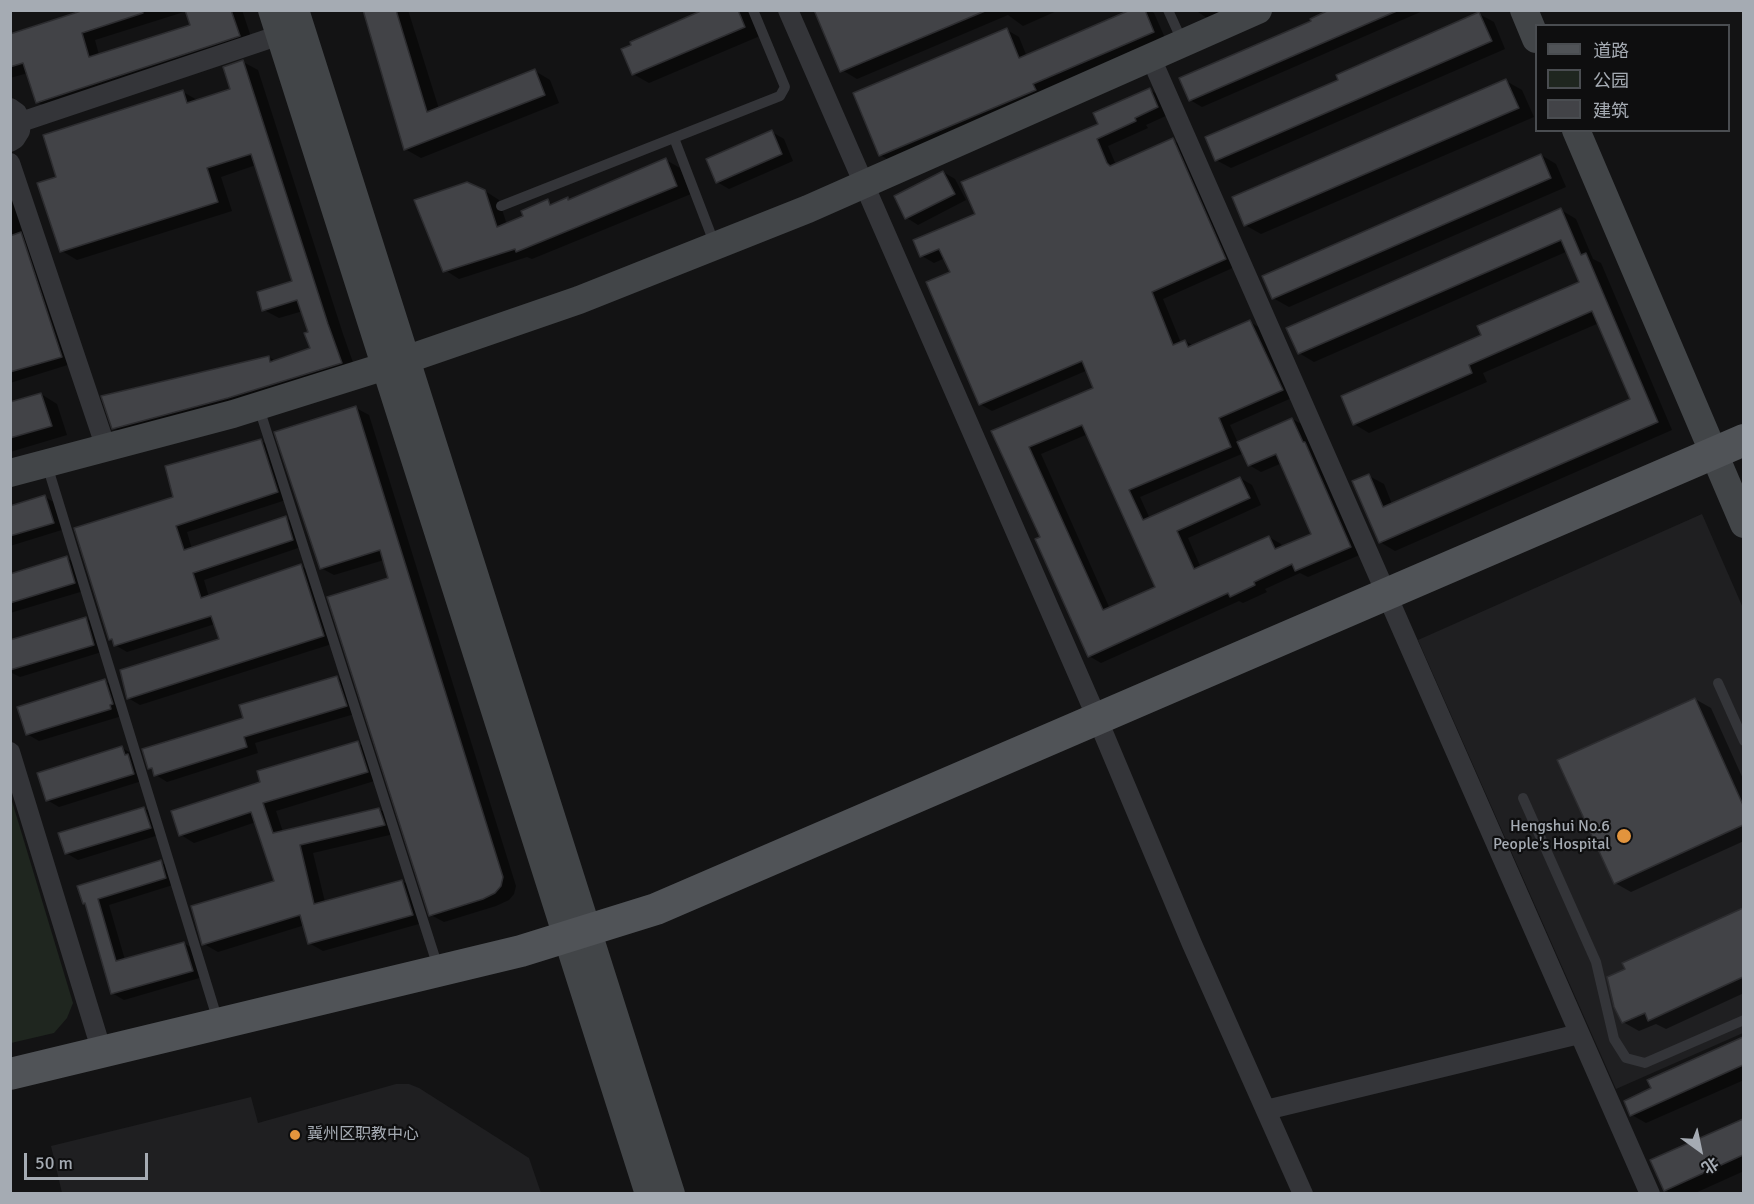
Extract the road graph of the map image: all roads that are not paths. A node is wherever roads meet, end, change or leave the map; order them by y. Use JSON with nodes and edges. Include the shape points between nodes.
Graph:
{"nodes":[{"id":1,"x":295,"y":10,"type":"edge"},
{"id":2,"x":753,"y":10,"type":"edge"},
{"id":3,"x":788,"y":10,"type":"edge"},
{"id":4,"x":1168,"y":10,"type":"edge"},
{"id":5,"x":1258,"y":10,"type":"edge"},
{"id":6,"x":1524,"y":10,"type":"edge"},
{"id":7,"x":276,"y":23,"type":"edge"},
{"id":8,"x":1535,"y":37,"type":"edge"},
{"id":9,"x":1184,"y":43,"type":"junction"},
{"id":10,"x":1151,"y":58,"type":"junction"},
{"id":11,"x":16,"y":115,"type":"edge"},
{"id":12,"x":1577,"y":132,"type":"edge"},
{"id":13,"x":674,"y":138,"type":"junction"},
{"id":14,"x":10,"y":142,"type":"edge"},
{"id":15,"x":10,"y":163,"type":"edge"},
{"id":16,"x":863,"y":184,"type":"junction"},
{"id":17,"x":501,"y":206,"type":"dead end"},
{"id":18,"x":715,"y":245,"type":"junction"},
{"id":19,"x":395,"y":363,"type":"junction"},
{"id":20,"x":258,"y":406,"type":"junction"},
{"id":21,"x":1743,"y":440,"type":"edge"},
{"id":22,"x":106,"y":448,"type":"junction"},
{"id":23,"x":1713,"y":453,"type":"junction"},
{"id":24,"x":46,"y":464,"type":"junction"},
{"id":25,"x":10,"y":473,"type":"edge"},
{"id":26,"x":1743,"y":524,"type":"edge"},
{"id":27,"x":1385,"y":594,"type":"junction"},
{"id":28,"x":1718,"y":683,"type":"dead end"},
{"id":29,"x":1097,"y":718,"type":"junction"},
{"id":30,"x":1743,"y":741,"type":"edge"},
{"id":31,"x":10,"y":752,"type":"edge"},
{"id":32,"x":1523,"y":798,"type":"dead end"},
{"id":33,"x":577,"y":935,"type":"junction"},
{"id":34,"x":439,"y":970,"type":"junction"},
{"id":35,"x":1743,"y":1020,"type":"edge"},
{"id":36,"x":219,"y":1024,"type":"junction"},
{"id":37,"x":1579,"y":1034,"type":"junction"},
{"id":38,"x":102,"y":1052,"type":"junction"},
{"id":39,"x":10,"y":1074,"type":"edge"},
{"id":40,"x":1266,"y":1110,"type":"junction"},
{"id":41,"x":649,"y":1194,"type":"edge"},
{"id":42,"x":671,"y":1194,"type":"edge"},
{"id":43,"x":1303,"y":1194,"type":"edge"},
{"id":44,"x":1650,"y":1194,"type":"edge"}],
"edges":[{"from":1,"to":19,"type":"main road"},
{"from":2,"to":13,"type":"lane","via":[[785,87],[780,96]]},
{"from":3,"to":16,"type":"street"},
{"from":4,"to":9,"type":"lane"},
{"from":5,"to":9,"type":"main road"},
{"from":6,"to":8,"type":"main road"},
{"from":7,"to":11,"type":"street"},
{"from":7,"to":19,"type":"main road"},
{"from":9,"to":10,"type":"main road"},
{"from":10,"to":16,"type":"main road"},
{"from":10,"to":27,"type":"street"},
{"from":11,"to":14,"type":"street","via":[[20,131]]},
{"from":12,"to":23,"type":"main road"},
{"from":13,"to":17,"type":"lane"},
{"from":13,"to":18,"type":"lane"},
{"from":15,"to":22,"type":"street"},
{"from":16,"to":18,"type":"main road"},
{"from":16,"to":29,"type":"street"},
{"from":18,"to":19,"type":"main road","via":[[579,300]]},
{"from":19,"to":20,"type":"main road"},
{"from":19,"to":33,"type":"main road"},
{"from":20,"to":22,"type":"main road"},
{"from":20,"to":34,"type":"lane"},
{"from":21,"to":23,"type":"main road"},
{"from":22,"to":24,"type":"main road"},
{"from":23,"to":26,"type":"main road"},
{"from":23,"to":27,"type":"main road"},
{"from":24,"to":25,"type":"main road"},
{"from":24,"to":36,"type":"lane"},
{"from":27,"to":29,"type":"main road"},
{"from":27,"to":37,"type":"street"},
{"from":28,"to":30,"type":"lane"},
{"from":29,"to":33,"type":"main road","via":[[656,909]]},
{"from":29,"to":40,"type":"street"},
{"from":31,"to":38,"type":"street"},
{"from":32,"to":35,"type":"lane","via":[[1596,962],[1614,1039],[1626,1058],[1645,1063]]},
{"from":33,"to":34,"type":"main road"},
{"from":33,"to":41,"type":"main road"},
{"from":33,"to":42,"type":"main road"},
{"from":34,"to":36,"type":"main road"},
{"from":36,"to":38,"type":"main road"},
{"from":37,"to":40,"type":"street"},
{"from":37,"to":44,"type":"street"},
{"from":38,"to":39,"type":"main road"},
{"from":40,"to":43,"type":"street"}]}
